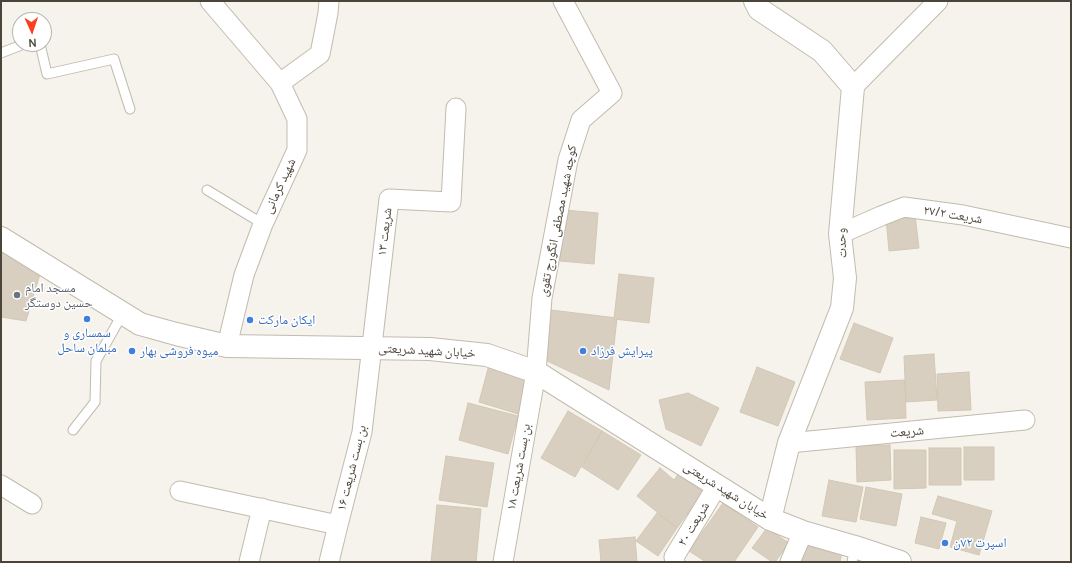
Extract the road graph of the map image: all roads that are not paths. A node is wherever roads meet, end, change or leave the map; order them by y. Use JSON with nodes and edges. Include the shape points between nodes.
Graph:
{"nodes":[{"id":1,"x":210,"y":1,"type":"edge"},
{"id":2,"x":329,"y":1,"type":"edge"},
{"id":3,"x":563,"y":1,"type":"edge"},
{"id":4,"x":755,"y":1,"type":"edge"},
{"id":5,"x":938,"y":1,"type":"edge"},
{"id":6,"x":12,"y":49,"type":"edge"},
{"id":7,"x":42,"y":52,"type":"edge"},
{"id":8,"x":1,"y":53,"type":"edge"},
{"id":9,"x":280,"y":84,"type":"junction"},
{"id":10,"x":853,"y":86,"type":"junction"},
{"id":11,"x":456,"y":108,"type":"dead end"},
{"id":12,"x":130,"y":109,"type":"dead end"},
{"id":13,"x":207,"y":190,"type":"dead end"},
{"id":14,"x":263,"y":224,"type":"junction"},
{"id":15,"x":840,"y":234,"type":"junction"},
{"id":16,"x":1,"y":238,"type":"edge"},
{"id":17,"x":1071,"y":238,"type":"edge"},
{"id":18,"x":122,"y":313,"type":"junction"},
{"id":19,"x":227,"y":346,"type":"junction"},
{"id":20,"x":371,"y":348,"type":"junction"},
{"id":21,"x":536,"y":372,"type":"junction"},
{"id":22,"x":1024,"y":420,"type":"dead end"},
{"id":23,"x":73,"y":430,"type":"dead end"},
{"id":24,"x":789,"y":443,"type":"junction"},
{"id":25,"x":1,"y":485,"type":"edge"},
{"id":26,"x":717,"y":486,"type":"junction"},
{"id":27,"x":180,"y":492,"type":"dead end"},
{"id":28,"x":32,"y":504,"type":"dead end"},
{"id":29,"x":262,"y":508,"type":"junction"},
{"id":30,"x":770,"y":519,"type":"junction"},
{"id":31,"x":338,"y":524,"type":"junction"},
{"id":32,"x":803,"y":532,"type":"junction"},
{"id":33,"x":853,"y":554,"type":"edge"},
{"id":34,"x":248,"y":562,"type":"edge"},
{"id":35,"x":329,"y":562,"type":"edge"},
{"id":36,"x":503,"y":562,"type":"edge"},
{"id":37,"x":674,"y":562,"type":"edge"},
{"id":38,"x":790,"y":562,"type":"edge"},
{"id":39,"x":900,"y":562,"type":"edge"}],
"edges":[{"from":1,"to":9,"type":"street","name":"شهید کرمانی"},
{"from":2,"to":9,"type":"street","via":[[320,54]]},
{"from":3,"to":21,"type":"street","name":"کوچه شهید مصطفی انگورج تقوی","via":[[612,93],[581,120],[568,160],[542,298]]},
{"from":4,"to":10,"type":"street","via":[[759,9],[822,51]]},
{"from":5,"to":10,"type":"street"},
{"from":6,"to":8,"type":"lane"},
{"from":7,"to":12,"type":"lane","via":[[47,74],[114,59]]},
{"from":9,"to":14,"type":"street","name":"شهید کرمانی","via":[[297,118],[297,150]]},
{"from":10,"to":15,"type":"street","name":"وحدت"},
{"from":11,"to":20,"type":"street","name":"شریعت ۱۳","via":[[451,202],[389,199]]},
{"from":13,"to":14,"type":"lane"},
{"from":14,"to":19,"type":"street","name":"شهید کرمانی","via":[[244,275]]},
{"from":15,"to":17,"type":"street","name":"شریعت ۲۷/۲","via":[[904,207],[963,215]]},
{"from":15,"to":24,"type":"street","name":"وحدت","via":[[845,278],[842,308]]},
{"from":16,"to":18,"type":"street","name":"خیابان شهید شریعتی"},
{"from":18,"to":19,"type":"street","name":"خیابان شهید شریعتی","via":[[140,324]]},
{"from":18,"to":23,"type":"lane","via":[[96,361],[95,402]]},
{"from":19,"to":20,"type":"street","name":"خیابان شهید شریعتی"},
{"from":20,"to":21,"type":"street","name":"خیابان شهید شریعتی","via":[[430,349],[487,355]]},
{"from":20,"to":31,"type":"street","name":"بن بست شریعت ۱۶","via":[[362,432]]},
{"from":21,"to":26,"type":"street","name":"خیابان شهید شریعتی"},
{"from":21,"to":36,"type":"street","name":"بن بست شریعت ۱۸"},
{"from":22,"to":24,"type":"street","name":"شریعت"},
{"from":24,"to":30,"type":"street","name":"وحدت"},
{"from":25,"to":28,"type":"street"},
{"from":26,"to":30,"type":"street","name":"خیابان شهید شریعتی"},
{"from":26,"to":37,"type":"street","name":"شریعت ۲۰","via":[[674,557]]},
{"from":27,"to":29,"type":"street"},
{"from":29,"to":31,"type":"street"},
{"from":29,"to":34,"type":"street"},
{"from":30,"to":32,"type":"street","name":"خیابان شهید شریعتی"},
{"from":31,"to":35,"type":"street","name":"بن بست شریعت ۱۶"},
{"from":32,"to":33,"type":"street","name":"خیابان شهید شریعتی"},
{"from":32,"to":38,"type":"street"},
{"from":33,"to":39,"type":"street","name":"خیابان شهید شریعتی"}]}
